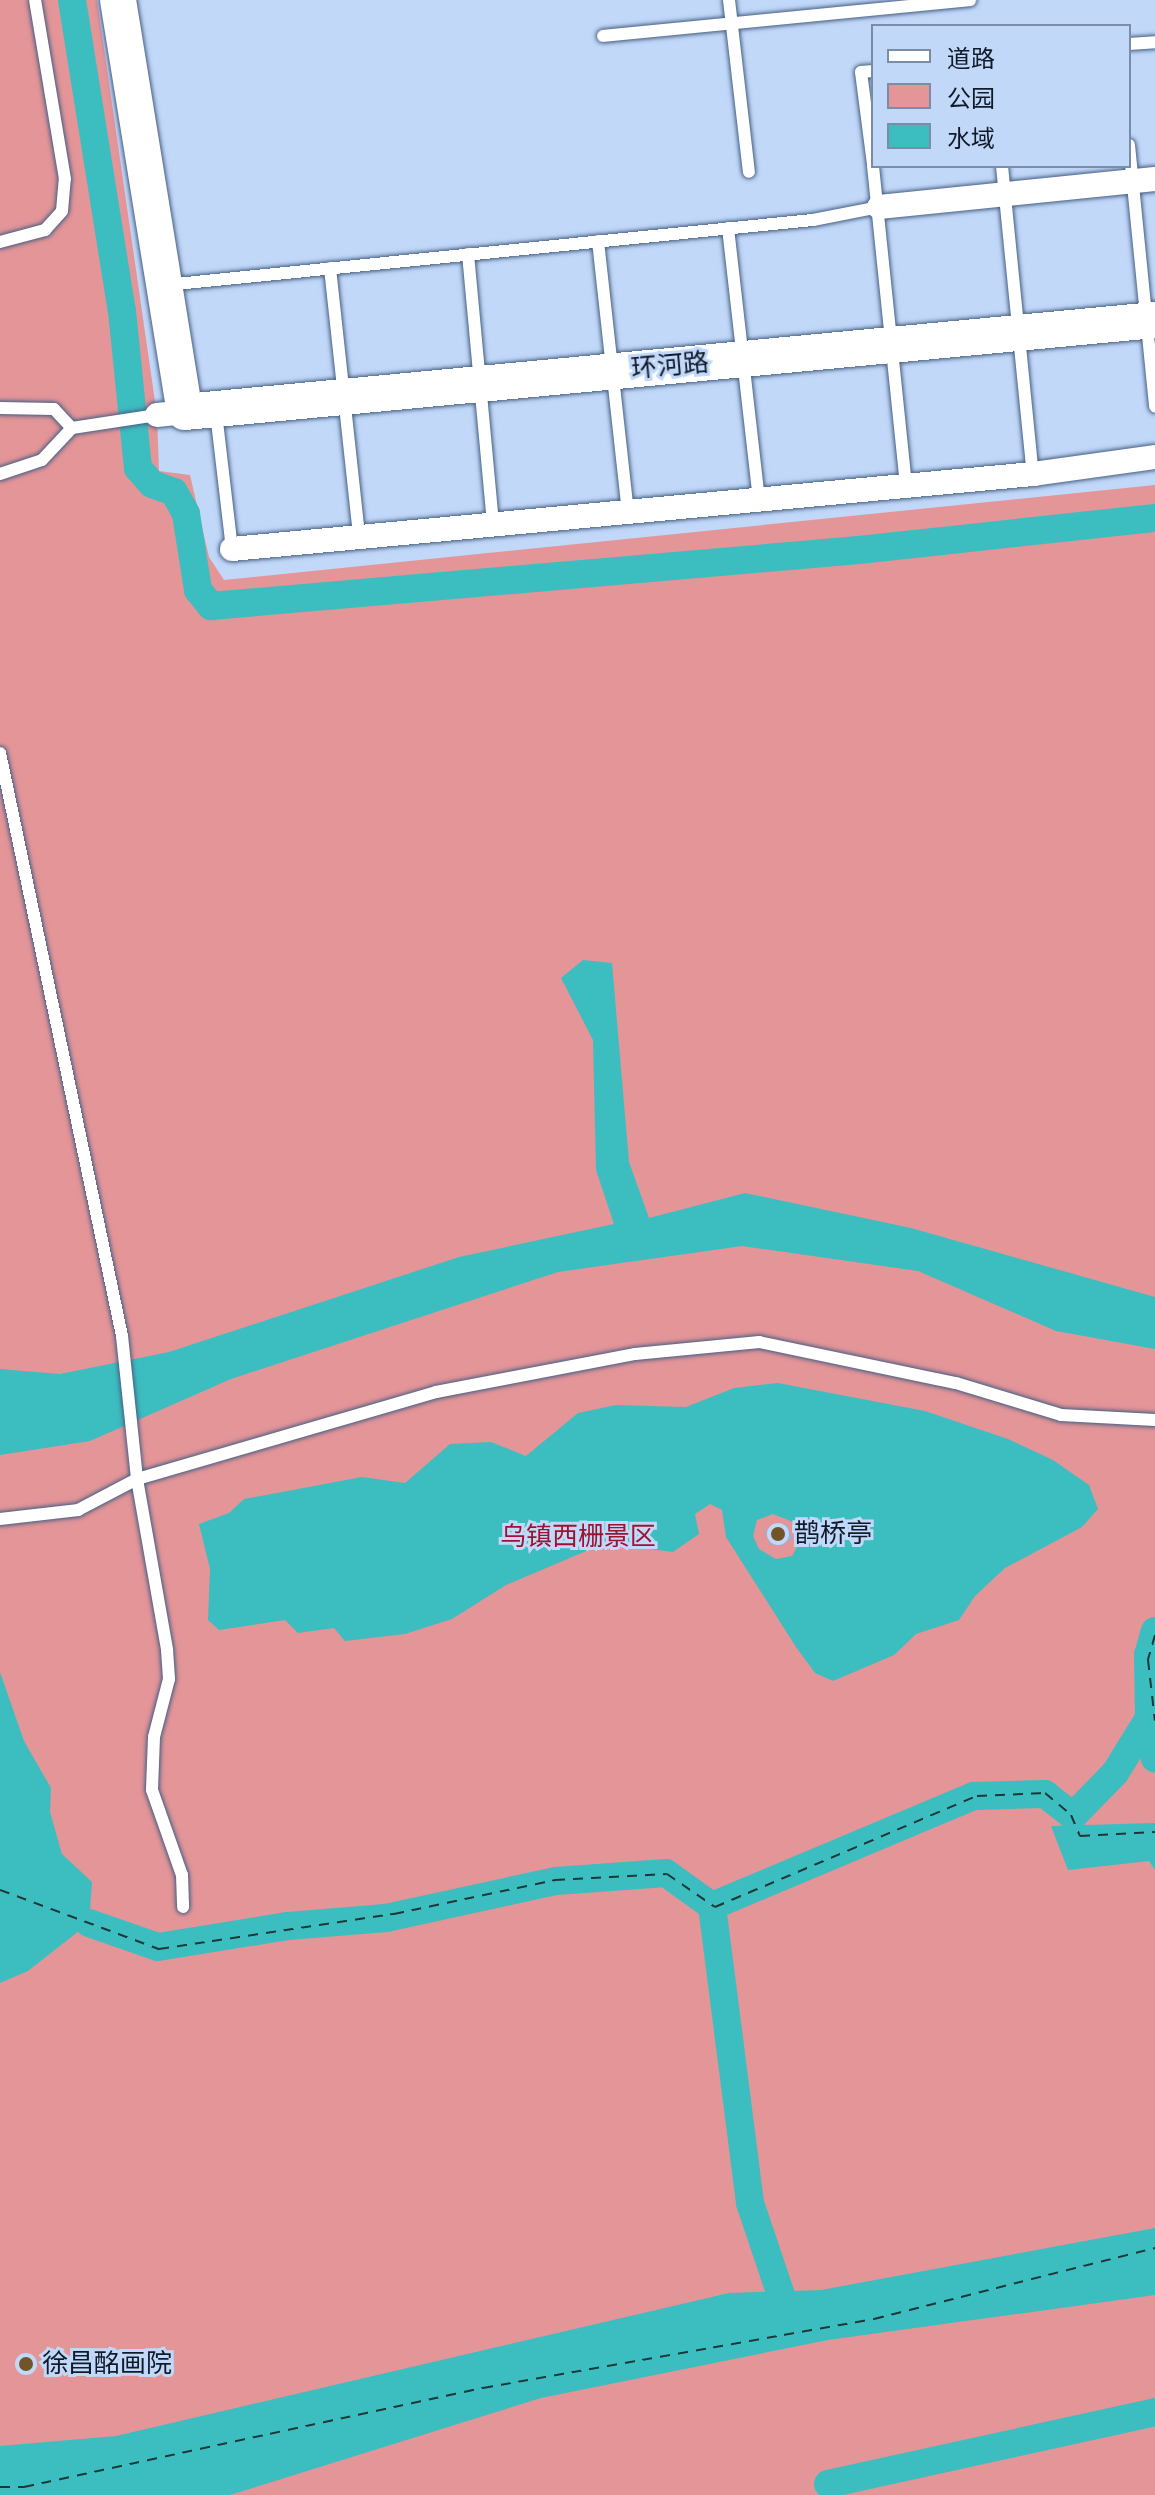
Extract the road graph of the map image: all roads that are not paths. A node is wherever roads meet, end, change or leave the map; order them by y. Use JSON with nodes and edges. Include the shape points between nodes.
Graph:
{"nodes":[{"id":1,"x":35,"y":0,"type":"edge"},
{"id":2,"x":118,"y":0,"type":"edge"},
{"id":3,"x":729,"y":0,"type":"edge"},
{"id":4,"x":970,"y":0,"type":"edge"},
{"id":5,"x":732,"y":23,"type":"junction"},
{"id":6,"x":603,"y":36,"type":"dead end"},
{"id":7,"x":1155,"y":42,"type":"edge"},
{"id":8,"x":1131,"y":44,"type":"edge"},
{"id":9,"x":871,"y":71,"type":"edge"},
{"id":10,"x":871,"y":150,"type":"edge"},
{"id":11,"x":1131,"y":150,"type":"edge"},
{"id":12,"x":873,"y":168,"type":"edge"},
{"id":13,"x":1002,"y":168,"type":"edge"},
{"id":14,"x":749,"y":172,"type":"dead end"},
{"id":15,"x":1144,"y":180,"type":"edge"},
{"id":16,"x":1005,"y":194,"type":"junction"},
{"id":17,"x":879,"y":207,"type":"junction"},
{"id":18,"x":728,"y":228,"type":"junction"},
{"id":19,"x":598,"y":241,"type":"junction"},
{"id":20,"x":0,"y":242,"type":"edge"},
{"id":21,"x":468,"y":254,"type":"junction"},
{"id":22,"x":330,"y":268,"type":"junction"},
{"id":23,"x":165,"y":285,"type":"junction"},
{"id":24,"x":1151,"y":320,"type":"edge"},
{"id":25,"x":1019,"y":333,"type":"junction"},
{"id":26,"x":892,"y":345,"type":"junction"},
{"id":27,"x":743,"y":359,"type":"junction"},
{"id":28,"x":613,"y":371,"type":"junction"},
{"id":29,"x":480,"y":384,"type":"junction"},
{"id":30,"x":344,"y":397,"type":"junction"},
{"id":31,"x":1155,"y":407,"type":"edge"},
{"id":32,"x":0,"y":408,"type":"edge"},
{"id":33,"x":186,"y":412,"type":"junction"},
{"id":34,"x":72,"y":428,"type":"junction"},
{"id":35,"x":1155,"y":457,"type":"edge"},
{"id":36,"x":0,"y":474,"type":"edge"},
{"id":37,"x":1033,"y":474,"type":"junction"},
{"id":38,"x":906,"y":486,"type":"junction"},
{"id":39,"x":759,"y":499,"type":"junction"},
{"id":40,"x":628,"y":512,"type":"junction"},
{"id":41,"x":493,"y":525,"type":"junction"},
{"id":42,"x":359,"y":537,"type":"junction"},
{"id":43,"x":232,"y":549,"type":"joint"},
{"id":44,"x":0,"y":753,"type":"edge"},
{"id":45,"x":1155,"y":1420,"type":"edge"},
{"id":46,"x":137,"y":1479,"type":"junction"},
{"id":47,"x":0,"y":1519,"type":"edge"},
{"id":48,"x":183,"y":1907,"type":"dead end"}],
"edges":[{"from":1,"to":20,"type":"lane","via":[[65,179],[62,211],[45,230]]},
{"from":2,"to":23,"type":"street"},
{"from":3,"to":5,"type":"lane"},
{"from":4,"to":5,"type":"lane"},
{"from":5,"to":6,"type":"lane"},
{"from":5,"to":14,"type":"lane"},
{"from":7,"to":8,"type":"lane"},
{"from":9,"to":10,"type":"lane","via":[[861,72]]},
{"from":11,"to":15,"type":"lane"},
{"from":12,"to":17,"type":"lane"},
{"from":13,"to":16,"type":"lane"},
{"from":15,"to":16,"type":"street"},
{"from":15,"to":24,"type":"lane"},
{"from":16,"to":17,"type":"street"},
{"from":16,"to":25,"type":"lane"},
{"from":17,"to":18,"type":"lane"},
{"from":17,"to":26,"type":"lane"},
{"from":18,"to":19,"type":"lane"},
{"from":18,"to":27,"type":"lane"},
{"from":19,"to":21,"type":"lane"},
{"from":19,"to":28,"type":"lane"},
{"from":21,"to":22,"type":"lane"},
{"from":21,"to":29,"type":"lane"},
{"from":22,"to":23,"type":"lane"},
{"from":22,"to":30,"type":"lane"},
{"from":23,"to":33,"type":"street"},
{"from":24,"to":25,"type":"street","name":"环河路"},
{"from":24,"to":31,"type":"lane"},
{"from":25,"to":26,"type":"street","name":"环河路"},
{"from":25,"to":37,"type":"lane"},
{"from":26,"to":27,"type":"street","name":"环河路"},
{"from":26,"to":38,"type":"lane"},
{"from":27,"to":28,"type":"street","name":"环河路"},
{"from":27,"to":39,"type":"lane"},
{"from":28,"to":29,"type":"street","name":"环河路"},
{"from":28,"to":40,"type":"lane"},
{"from":29,"to":30,"type":"street","name":"环河路"},
{"from":29,"to":41,"type":"lane"},
{"from":30,"to":33,"type":"street","name":"环河路"},
{"from":30,"to":42,"type":"lane"},
{"from":32,"to":34,"type":"lane","via":[[54,409]]},
{"from":33,"to":34,"type":"lane"},
{"from":33,"to":43,"type":"lane"},
{"from":34,"to":36,"type":"lane","via":[[42,460]]},
{"from":35,"to":37,"type":"street"},
{"from":37,"to":38,"type":"street"},
{"from":38,"to":39,"type":"street"},
{"from":39,"to":40,"type":"street"},
{"from":40,"to":41,"type":"street"},
{"from":41,"to":42,"type":"street"},
{"from":42,"to":43,"type":"street"},
{"from":44,"to":46,"type":"lane","via":[[122,1336]]},
{"from":45,"to":46,"type":"lane","via":[[1061,1415],[956,1383],[759,1342],[635,1354],[436,1392]]},
{"from":46,"to":47,"type":"lane","via":[[78,1510]]},
{"from":46,"to":48,"type":"lane","via":[[165,1624],[169,1679],[154,1737],[152,1790],[182,1875]]}]}
